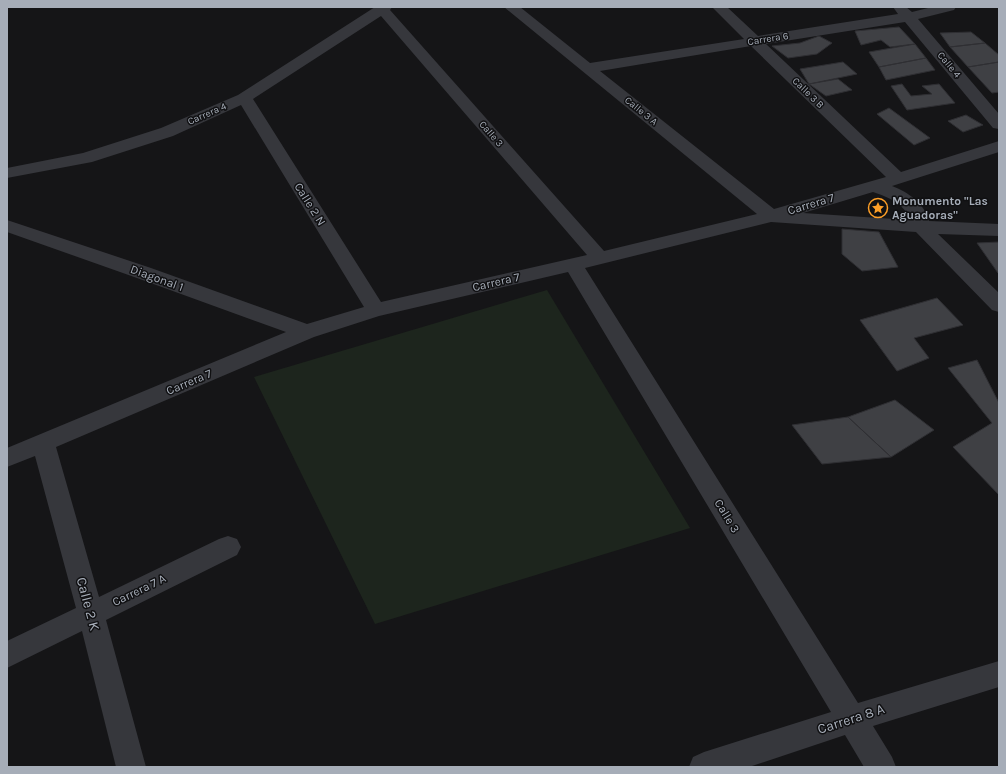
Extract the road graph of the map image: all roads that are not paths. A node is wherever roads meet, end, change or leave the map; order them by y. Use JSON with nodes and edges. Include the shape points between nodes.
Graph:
{"nodes":[{"id":1,"x":719,"y":7,"type":"edge"},
{"id":2,"x":949,"y":7,"type":"edge"},
{"id":3,"x":383,"y":8,"type":"edge"},
{"id":4,"x":519,"y":9,"type":"edge"},
{"id":5,"x":904,"y":12,"type":"edge"},
{"id":6,"x":755,"y":41,"type":"junction"},
{"id":7,"x":587,"y":68,"type":"junction"},
{"id":8,"x":244,"y":98,"type":"junction"},
{"id":9,"x":999,"y":124,"type":"edge"},
{"id":10,"x":999,"y":146,"type":"edge"},
{"id":11,"x":7,"y":173,"type":"edge"},
{"id":12,"x":898,"y":179,"type":"junction"},
{"id":13,"x":873,"y":186,"type":"junction"},
{"id":14,"x":772,"y":216,"type":"junction"},
{"id":15,"x":7,"y":226,"type":"edge"},
{"id":16,"x":921,"y":226,"type":"junction"},
{"id":17,"x":999,"y":230,"type":"edge"},
{"id":18,"x":600,"y":258,"type":"junction"},
{"id":19,"x":574,"y":265,"type":"junction"},
{"id":20,"x":999,"y":306,"type":"edge"},
{"id":21,"x":376,"y":310,"type":"junction"},
{"id":22,"x":307,"y":332,"type":"junction"},
{"id":23,"x":43,"y":442,"type":"junction"},
{"id":24,"x":7,"y":458,"type":"edge"},
{"id":25,"x":228,"y":547,"type":"dead end"},
{"id":26,"x":91,"y":614,"type":"junction"},
{"id":27,"x":7,"y":655,"type":"edge"},
{"id":28,"x":999,"y":674,"type":"edge"},
{"id":29,"x":852,"y":719,"type":"junction"},
{"id":30,"x":131,"y":767,"type":"edge"},
{"id":31,"x":704,"y":767,"type":"edge"},
{"id":32,"x":881,"y":767,"type":"edge"}],
"edges":[{"from":1,"to":6,"type":"street","name":"Calle 3 B"},
{"from":2,"to":5,"type":"street","name":"Carrera 6"},
{"from":3,"to":8,"type":"street","name":"Carrera 4"},
{"from":3,"to":18,"type":"street","name":"Calle 3"},
{"from":4,"to":7,"type":"street","name":"Calle 3 A"},
{"from":5,"to":6,"type":"street","name":"Carrera 6"},
{"from":5,"to":9,"type":"street","name":"Calle 4"},
{"from":6,"to":7,"type":"street","name":"Carrera 6"},
{"from":6,"to":12,"type":"street","name":"Calle 3 B"},
{"from":7,"to":14,"type":"street","name":"Calle 3 A"},
{"from":8,"to":11,"type":"street","name":"Carrera 4","via":[[167,132],[86,158]]},
{"from":8,"to":21,"type":"street","name":"Calle 2 N"},
{"from":10,"to":12,"type":"street","name":"Carrera 7"},
{"from":12,"to":13,"type":"street","name":"Carrera 7"},
{"from":13,"to":14,"type":"street","name":"Carrera 7"},
{"from":13,"to":16,"type":"street","via":[[898,195],[908,202],[918,214]]},
{"from":14,"to":16,"type":"street"},
{"from":14,"to":18,"type":"street","name":"Carrera 7"},
{"from":15,"to":22,"type":"street","name":"Diagonal 1"},
{"from":16,"to":17,"type":"street"},
{"from":16,"to":20,"type":"street"},
{"from":18,"to":19,"type":"street","name":"Carrera 7"},
{"from":19,"to":21,"type":"street","name":"Carrera 7"},
{"from":19,"to":29,"type":"street","name":"Calle 3"},
{"from":21,"to":22,"type":"street","name":"Carrera 7"},
{"from":22,"to":23,"type":"street","name":"Carrera 7"},
{"from":23,"to":24,"type":"street","name":"Carrera 7"},
{"from":23,"to":26,"type":"street","name":"Calle 2 K"},
{"from":25,"to":26,"type":"street","name":"Carrera 7 A"},
{"from":26,"to":27,"type":"street","name":"Carrera 7 A"},
{"from":26,"to":30,"type":"street","name":"Calle 2 K"},
{"from":28,"to":29,"type":"street","name":"Carrera 8 A"},
{"from":29,"to":31,"type":"street","name":"Carrera 8 A"},
{"from":29,"to":32,"type":"street","name":"Calle 3"}]}
